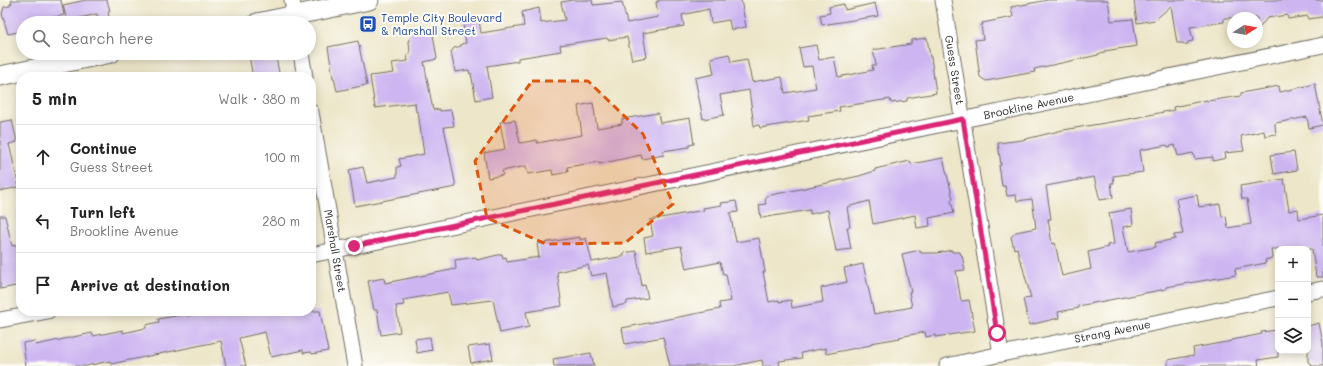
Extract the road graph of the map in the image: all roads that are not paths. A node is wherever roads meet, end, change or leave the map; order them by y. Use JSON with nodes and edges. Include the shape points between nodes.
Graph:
{"nodes":[{"id":1,"x":370,"y":0,"type":"edge"},
{"id":2,"x":943,"y":0,"type":"edge"},
{"id":3,"x":294,"y":13,"type":"edge"},
{"id":4,"x":283,"y":16,"type":"edge"},
{"id":5,"x":1323,"y":45,"type":"edge"},
{"id":6,"x":77,"y":60,"type":"edge"},
{"id":7,"x":302,"y":60,"type":"edge"},
{"id":8,"x":19,"y":72,"type":"edge"},
{"id":9,"x":304,"y":72,"type":"edge"},
{"id":10,"x":16,"y":73,"type":"edge"},
{"id":11,"x":0,"y":76,"type":"edge"},
{"id":12,"x":963,"y":119,"type":"junction"},
{"id":13,"x":316,"y":141,"type":"edge"},
{"id":14,"x":335,"y":249,"type":"junction"},
{"id":15,"x":316,"y":254,"type":"edge"},
{"id":16,"x":1323,"y":289,"type":"edge"},
{"id":17,"x":1311,"y":291,"type":"edge"},
{"id":18,"x":1275,"y":299,"type":"edge"},
{"id":19,"x":21,"y":316,"type":"edge"},
{"id":20,"x":0,"y":320,"type":"edge"},
{"id":21,"x":1001,"y":354,"type":"junction"},
{"id":22,"x":355,"y":366,"type":"edge"},
{"id":23,"x":947,"y":366,"type":"edge"}],
"edges":[{"from":1,"to":3,"type":"main road"},
{"from":2,"to":12,"type":"street","name":"Guess Street"},
{"from":3,"to":4,"type":"main road"},
{"from":5,"to":12,"type":"street","name":"Brookline Avenue"},
{"from":6,"to":8,"type":"main road"},
{"from":7,"to":9,"type":"street"},
{"from":10,"to":11,"type":"main road"},
{"from":12,"to":14,"type":"street","name":"Brookline Avenue"},
{"from":12,"to":21,"type":"street","name":"Guess Street"},
{"from":13,"to":14,"type":"street","name":"Marshall Street"},
{"from":14,"to":15,"type":"street","name":"Brookline Avenue"},
{"from":14,"to":22,"type":"street","name":"Marshall Street"},
{"from":16,"to":17,"type":"street"},
{"from":18,"to":21,"type":"street","name":"Strang Avenue"},
{"from":19,"to":20,"type":"street"},
{"from":21,"to":23,"type":"street","name":"Strang Avenue"}]}
